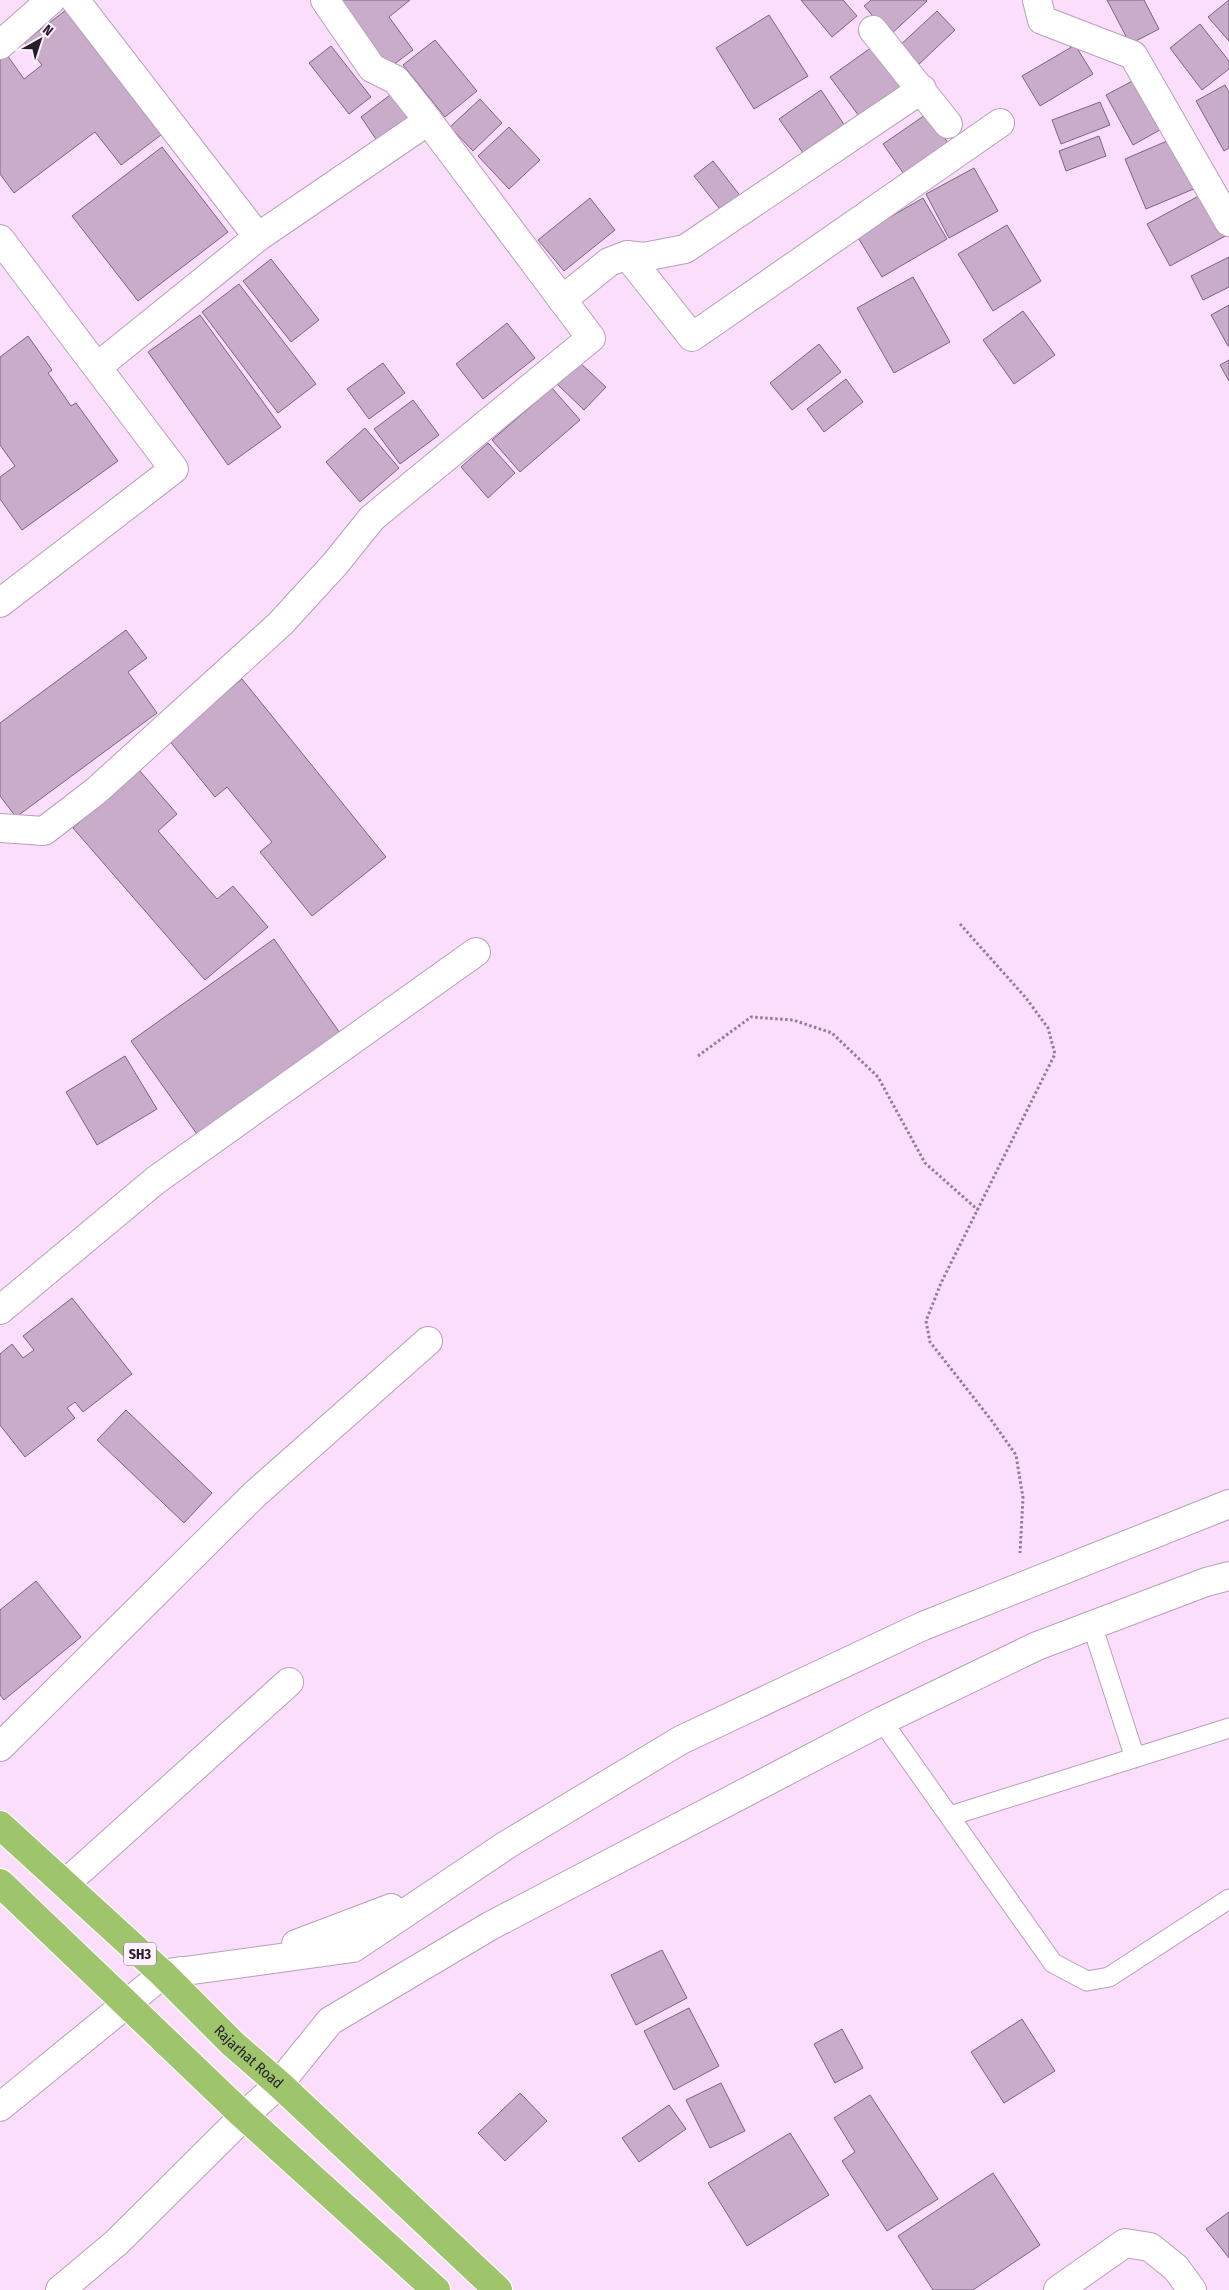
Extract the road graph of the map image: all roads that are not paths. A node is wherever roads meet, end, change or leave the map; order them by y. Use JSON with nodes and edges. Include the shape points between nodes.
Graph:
{"nodes":[{"id":1,"x":51,"y":0,"type":"edge"},
{"id":2,"x":74,"y":0,"type":"edge"},
{"id":3,"x":325,"y":0,"type":"edge"},
{"id":4,"x":1037,"y":0,"type":"edge"},
{"id":5,"x":873,"y":30,"type":"dead end"},
{"id":6,"x":0,"y":45,"type":"edge"},
{"id":7,"x":922,"y":89,"type":"junction"},
{"id":8,"x":428,"y":121,"type":"junction"},
{"id":9,"x":1000,"y":123,"type":"dead end"},
{"id":10,"x":948,"y":124,"type":"dead end"},
{"id":11,"x":1229,"y":222,"type":"edge"},
{"id":12,"x":258,"y":237,"type":"junction"},
{"id":13,"x":0,"y":239,"type":"edge"},
{"id":14,"x":627,"y":255,"type":"junction"},
{"id":15,"x":562,"y":300,"type":"junction"},
{"id":16,"x":97,"y":366,"type":"junction"},
{"id":17,"x":0,"y":603,"type":"edge"},
{"id":18,"x":0,"y":828,"type":"edge"},
{"id":19,"x":476,"y":952,"type":"dead end"},
{"id":20,"x":0,"y":1310,"type":"edge"},
{"id":21,"x":428,"y":1341,"type":"dead end"},
{"id":22,"x":1229,"y":1504,"type":"edge"},
{"id":23,"x":1229,"y":1576,"type":"edge"},
{"id":24,"x":1092,"y":1624,"type":"junction"},
{"id":25,"x":289,"y":1682,"type":"dead end"},
{"id":26,"x":882,"y":1721,"type":"junction"},
{"id":27,"x":1229,"y":1728,"type":"edge"},
{"id":28,"x":0,"y":1748,"type":"edge"},
{"id":29,"x":1135,"y":1758,"type":"junction"},
{"id":30,"x":950,"y":1816,"type":"junction"},
{"id":31,"x":0,"y":1824,"type":"edge"},
{"id":32,"x":0,"y":1883,"type":"edge"},
{"id":33,"x":65,"y":1884,"type":"junction"},
{"id":34,"x":1229,"y":1899,"type":"edge"},
{"id":35,"x":163,"y":1974,"type":"junction"},
{"id":36,"x":126,"y":2003,"type":"junction"},
{"id":37,"x":280,"y":2084,"type":"junction"},
{"id":38,"x":0,"y":2107,"type":"edge"},
{"id":39,"x":244,"y":2116,"type":"junction"},
{"id":40,"x":60,"y":2290,"type":"edge"},
{"id":41,"x":436,"y":2290,"type":"edge"},
{"id":42,"x":498,"y":2290,"type":"edge"},
{"id":43,"x":1058,"y":2290,"type":"edge"},
{"id":44,"x":1192,"y":2290,"type":"edge"}],
"edges":[{"from":1,"to":6,"type":"street"},
{"from":2,"to":12,"type":"street"},
{"from":3,"to":8,"type":"street","via":[[372,68],[396,80]]},
{"from":4,"to":11,"type":"street","via":[[1042,20],[1133,55]]},
{"from":5,"to":7,"type":"street"},
{"from":7,"to":10,"type":"street"},
{"from":7,"to":14,"type":"street","via":[[685,249],[644,257]]},
{"from":8,"to":12,"type":"street"},
{"from":8,"to":15,"type":"street"},
{"from":9,"to":14,"type":"street","via":[[692,337]]},
{"from":12,"to":16,"type":"street"},
{"from":13,"to":16,"type":"street"},
{"from":14,"to":15,"type":"street","via":[[609,262]]},
{"from":15,"to":18,"type":"street","via":[[591,338],[372,518],[280,624],[96,791],[44,831]]},
{"from":16,"to":17,"type":"street","via":[[174,469]]},
{"from":19,"to":20,"type":"street","via":[[156,1180]]},
{"from":21,"to":28,"type":"street","via":[[255,1494]]},
{"from":22,"to":35,"type":"street","via":[[923,1626],[681,1740],[539,1825],[353,1948]]},
{"from":23,"to":24,"type":"street"},
{"from":24,"to":26,"type":"street","via":[[1037,1646]]},
{"from":24,"to":29,"type":"lane"},
{"from":25,"to":33,"type":"street"},
{"from":26,"to":30,"type":"lane"},
{"from":26,"to":37,"type":"street","via":[[490,1926],[330,2021]]},
{"from":27,"to":29,"type":"lane"},
{"from":29,"to":30,"type":"lane"},
{"from":30,"to":34,"type":"lane","via":[[1053,1963],[1087,1981],[1109,1977]]},
{"from":31,"to":33,"type":"main road","name":"Rajarhat Road","number":"SH3"},
{"from":32,"to":36,"type":"main road"},
{"from":33,"to":35,"type":"main road","name":"Rajarhat Road","number":"SH3"},
{"from":35,"to":36,"type":"street"},
{"from":35,"to":37,"type":"main road","name":"Rajarhat Road","number":"SH3","via":[[233,2044]]},
{"from":36,"to":38,"type":"street"},
{"from":36,"to":39,"type":"main road"},
{"from":37,"to":39,"type":"street"},
{"from":37,"to":42,"type":"main road","name":"Rajarhat Road","number":"SH3"},
{"from":39,"to":40,"type":"street","via":[[116,2244]]},
{"from":39,"to":41,"type":"main road"},
{"from":43,"to":44,"type":"street","via":[[1125,2243],[1150,2247],[1176,2268]]}]}
